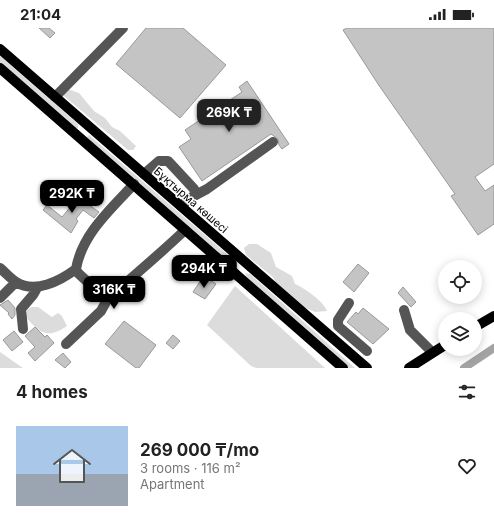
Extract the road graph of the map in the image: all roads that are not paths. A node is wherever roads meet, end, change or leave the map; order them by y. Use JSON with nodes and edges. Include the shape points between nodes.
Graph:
{"nodes":[{"id":1,"x":124,"y":28,"type":"edge"},
{"id":2,"x":0,"y":49,"type":"edge"},
{"id":3,"x":0,"y":68,"type":"edge"},
{"id":4,"x":55,"y":97,"type":"junction"},
{"id":5,"x":89,"y":126,"type":"junction"},
{"id":6,"x":79,"y":136,"type":"junction"},
{"id":7,"x":273,"y":142,"type":"dead end"},
{"id":8,"x":144,"y":174,"type":"junction"},
{"id":9,"x":134,"y":184,"type":"junction"},
{"id":10,"x":193,"y":193,"type":"junction"},
{"id":11,"x":181,"y":206,"type":"junction"},
{"id":12,"x":185,"y":230,"type":"junction"},
{"id":13,"x":245,"y":262,"type":"junction"},
{"id":14,"x":0,"y":268,"type":"edge"},
{"id":15,"x":76,"y":269,"type":"junction"},
{"id":16,"x":235,"y":272,"type":"junction"},
{"id":17,"x":16,"y":282,"type":"junction"},
{"id":18,"x":37,"y":288,"type":"junction"},
{"id":19,"x":0,"y":298,"type":"edge"},
{"id":20,"x":107,"y":300,"type":"junction"},
{"id":21,"x":349,"y":303,"type":"dead end"},
{"id":22,"x":404,"y":310,"type":"dead end"},
{"id":23,"x":494,"y":316,"type":"edge"},
{"id":24,"x":482,"y":323,"type":"edge"},
{"id":25,"x":23,"y":329,"type":"dead end"},
{"id":26,"x":352,"y":338,"type":"junction"},
{"id":27,"x":66,"y":344,"type":"dead end"},
{"id":28,"x":343,"y":348,"type":"junction"},
{"id":29,"x":438,"y":349,"type":"edge"},
{"id":30,"x":367,"y":350,"type":"dead end"},
{"id":31,"x":432,"y":352,"type":"junction"},
{"id":32,"x":343,"y":368,"type":"edge"},
{"id":33,"x":367,"y":368,"type":"edge"},
{"id":34,"x":408,"y":368,"type":"edge"}],
"edges":[{"from":1,"to":4,"type":"street"},
{"from":2,"to":4,"type":"main road","name":"Бұқтырма көшесі"},
{"from":3,"to":6,"type":"main road"},
{"from":4,"to":5,"type":"main road","name":"Бұқтырма көшесі"},
{"from":5,"to":6,"type":"main road"},
{"from":5,"to":8,"type":"main road","name":"Бұқтырма көшесі"},
{"from":6,"to":9,"type":"main road"},
{"from":7,"to":10,"type":"street","via":[[214,183],[208,181]]},
{"from":8,"to":10,"type":"street","via":[[159,161],[168,161]]},
{"from":8,"to":11,"type":"main road","name":"Бұқтырма көшесі"},
{"from":9,"to":12,"type":"main road"},
{"from":9,"to":15,"type":"street","via":[[98,223],[85,243]]},
{"from":10,"to":11,"type":"street"},
{"from":11,"to":13,"type":"main road","name":"Бұқтырма көшесі"},
{"from":12,"to":16,"type":"main road"},
{"from":12,"to":20,"type":"street"},
{"from":13,"to":16,"type":"main road"},
{"from":13,"to":28,"type":"main road","name":"Бұқтырма көшесі"},
{"from":14,"to":17,"type":"street"},
{"from":15,"to":18,"type":"street","via":[[64,278]]},
{"from":15,"to":20,"type":"street"},
{"from":16,"to":32,"type":"main road"},
{"from":17,"to":18,"type":"street"},
{"from":17,"to":19,"type":"street"},
{"from":18,"to":25,"type":"street","via":[[21,309]]},
{"from":20,"to":27,"type":"street","via":[[101,311]]},
{"from":21,"to":26,"type":"street","via":[[338,323]]},
{"from":22,"to":31,"type":"street","via":[[410,330]]},
{"from":23,"to":24,"type":"main road"},
{"from":26,"to":28,"type":"street"},
{"from":26,"to":30,"type":"street"},
{"from":28,"to":33,"type":"main road","name":"Бұқтырма көшесі"},
{"from":29,"to":31,"type":"main road"},
{"from":31,"to":34,"type":"main road"}]}
